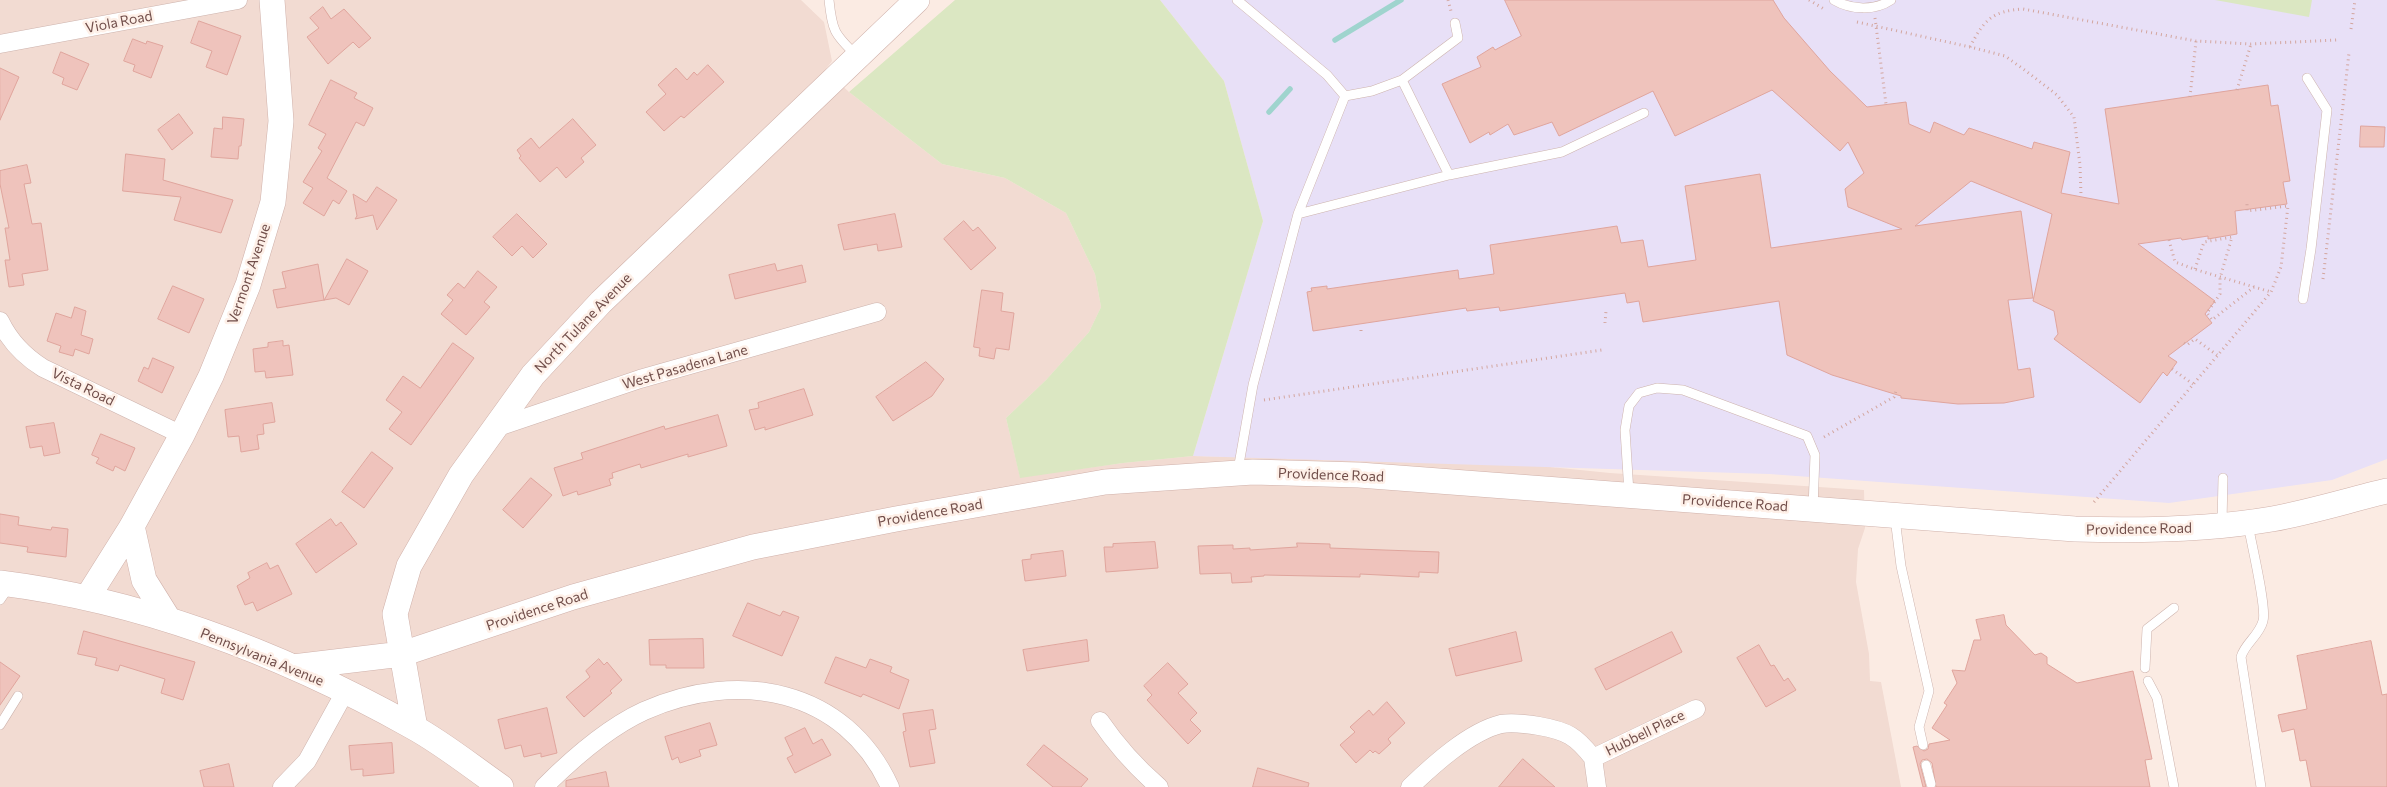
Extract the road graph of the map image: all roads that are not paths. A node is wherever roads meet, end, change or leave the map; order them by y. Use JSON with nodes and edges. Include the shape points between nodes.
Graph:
{"nodes":[{"id":1,"x":238,"y":0,"type":"edge"},
{"id":2,"x":272,"y":0,"type":"edge"},
{"id":3,"x":829,"y":0,"type":"edge"},
{"id":4,"x":917,"y":0,"type":"edge"},
{"id":5,"x":1237,"y":0,"type":"edge"},
{"id":6,"x":1834,"y":0,"type":"edge"},
{"id":7,"x":1891,"y":0,"type":"edge"},
{"id":8,"x":1455,"y":23,"type":"dead end"},
{"id":9,"x":0,"y":44,"type":"edge"},
{"id":10,"x":858,"y":56,"type":"junction"},
{"id":11,"x":2307,"y":78,"type":"dead end"},
{"id":12,"x":1402,"y":80,"type":"junction"},
{"id":13,"x":1345,"y":96,"type":"junction"},
{"id":14,"x":1644,"y":113,"type":"dead end"},
{"id":15,"x":1449,"y":175,"type":"junction"},
{"id":16,"x":1298,"y":214,"type":"junction"},
{"id":17,"x":2303,"y":299,"type":"dead end"},
{"id":18,"x":877,"y":312,"type":"dead end"},
{"id":19,"x":0,"y":321,"type":"edge"},
{"id":20,"x":495,"y":428,"type":"junction"},
{"id":21,"x":182,"y":435,"type":"junction"},
{"id":22,"x":1237,"y":473,"type":"junction"},
{"id":23,"x":2223,"y":478,"type":"dead end"},
{"id":24,"x":2387,"y":491,"type":"edge"},
{"id":25,"x":1630,"y":496,"type":"junction"},
{"id":26,"x":1813,"y":509,"type":"junction"},
{"id":27,"x":1894,"y":515,"type":"junction"},
{"id":28,"x":2248,"y":523,"type":"junction"},
{"id":29,"x":132,"y":526,"type":"junction"},
{"id":30,"x":2222,"y":526,"type":"junction"},
{"id":31,"x":3,"y":589,"type":"edge"},
{"id":32,"x":87,"y":598,"type":"junction"},
{"id":33,"x":2174,"y":608,"type":"dead end"},
{"id":34,"x":169,"y":620,"type":"junction"},
{"id":35,"x":402,"y":654,"type":"junction"},
{"id":36,"x":293,"y":667,"type":"junction"},
{"id":37,"x":2145,"y":668,"type":"dead end"},
{"id":38,"x":2148,"y":681,"type":"dead end"},
{"id":39,"x":345,"y":692,"type":"junction"},
{"id":40,"x":18,"y":696,"type":"dead end"},
{"id":41,"x":1696,"y":709,"type":"dead end"},
{"id":42,"x":1100,"y":721,"type":"dead end"},
{"id":43,"x":0,"y":725,"type":"edge"},
{"id":44,"x":414,"y":728,"type":"junction"},
{"id":45,"x":1923,"y":745,"type":"dead end"},
{"id":46,"x":1593,"y":758,"type":"junction"},
{"id":47,"x":1926,"y":765,"type":"dead end"},
{"id":48,"x":1930,"y":784,"type":"dead end"},
{"id":49,"x":282,"y":787,"type":"edge"},
{"id":50,"x":501,"y":787,"type":"edge"},
{"id":51,"x":544,"y":787,"type":"edge"},
{"id":52,"x":890,"y":787,"type":"edge"},
{"id":53,"x":1158,"y":787,"type":"edge"},
{"id":54,"x":1410,"y":787,"type":"edge"},
{"id":55,"x":1597,"y":787,"type":"edge"},
{"id":56,"x":2174,"y":787,"type":"edge"},
{"id":57,"x":2260,"y":787,"type":"edge"}],
"edges":[{"from":1,"to":9,"type":"street","name":"Viola Road"},
{"from":2,"to":21,"type":"street","name":"Vermont Avenue","via":[[281,120],[273,202],[248,285],[211,376]]},
{"from":3,"to":10,"type":"lane","via":[[836,37]]},
{"from":4,"to":10,"type":"street","name":"North Tulane Avenue"},
{"from":5,"to":13,"type":"lane","via":[[1327,75]]},
{"from":6,"to":7,"type":"lane","via":[[1858,8],[1872,8]]},
{"from":8,"to":12,"type":"lane","via":[[1458,38]]},
{"from":10,"to":20,"type":"street","name":"North Tulane Avenue","via":[[601,302],[533,375]]},
{"from":11,"to":17,"type":"lane","via":[[2327,110],[2312,249]]},
{"from":12,"to":13,"type":"lane"},
{"from":12,"to":15,"type":"lane"},
{"from":13,"to":16,"type":"lane"},
{"from":14,"to":15,"type":"lane","via":[[1562,152]]},
{"from":15,"to":16,"type":"lane"},
{"from":16,"to":22,"type":"lane","via":[[1254,385]]},
{"from":18,"to":20,"type":"street","name":"West Pasadena Lane","via":[[640,379]]},
{"from":19,"to":21,"type":"street","name":"Vista Road","via":[[14,345],[29,360]]},
{"from":20,"to":35,"type":"street","name":"North Tulane Avenue","via":[[461,475],[409,566],[395,614]]},
{"from":21,"to":29,"type":"street","name":"Vermont Avenue"},
{"from":22,"to":25,"type":"street","name":"Providence Road","via":[[1359,475]]},
{"from":22,"to":35,"type":"street","name":"Providence Road","via":[[1105,482],[753,547],[574,597]]},
{"from":23,"to":30,"type":"lane"},
{"from":24,"to":28,"type":"street","name":"Providence Road"},
{"from":25,"to":26,"type":"street","name":"Providence Road"},
{"from":25,"to":26,"type":"lane","via":[[1625,430],[1629,406],[1640,393],[1657,388],[1683,390],[1807,436],[1815,455]]},
{"from":26,"to":27,"type":"street","name":"Providence Road"},
{"from":27,"to":30,"type":"street","name":"Providence Road","via":[[2075,529],[2160,531]]},
{"from":27,"to":45,"type":"lane","via":[[1901,566],[1929,691],[1919,727]]},
{"from":28,"to":30,"type":"street","name":"Providence Road"},
{"from":28,"to":57,"type":"lane","via":[[2264,617],[2255,638],[2241,657]]},
{"from":29,"to":32,"type":"street","name":"Vermont Avenue"},
{"from":29,"to":34,"type":"street","via":[[144,580]]},
{"from":31,"to":32,"type":"street","name":"Pennsylvania Avenue"},
{"from":32,"to":34,"type":"street","name":"Pennsylvania Avenue"},
{"from":33,"to":37,"type":"lane","via":[[2147,629]]},
{"from":34,"to":36,"type":"street","name":"Pennsylvania Avenue"},
{"from":35,"to":36,"type":"street","name":"Providence Road"},
{"from":35,"to":44,"type":"street","name":"North Tulane Avenue"},
{"from":36,"to":39,"type":"street","name":"Pennsylvania Avenue"},
{"from":38,"to":56,"type":"lane","via":[[2157,698]]},
{"from":39,"to":44,"type":"street","name":"Pennsylvania Avenue"},
{"from":39,"to":49,"type":"street","via":[[306,761]]},
{"from":40,"to":43,"type":"lane"},
{"from":41,"to":46,"type":"street","name":"Hubbell Place"},
{"from":42,"to":53,"type":"street","via":[[1134,765]]},
{"from":44,"to":50,"type":"street","name":"Pennsylvania Avenue"},
{"from":46,"to":54,"type":"street","via":[[1578,740],[1557,729],[1523,723],[1500,724],[1460,743]]},
{"from":46,"to":55,"type":"street"},
{"from":47,"to":48,"type":"lane"},
{"from":51,"to":52,"type":"street","via":[[598,739],[642,712],[696,695],[736,690],[778,693],[822,709],[853,732],[882,768]]}]}
